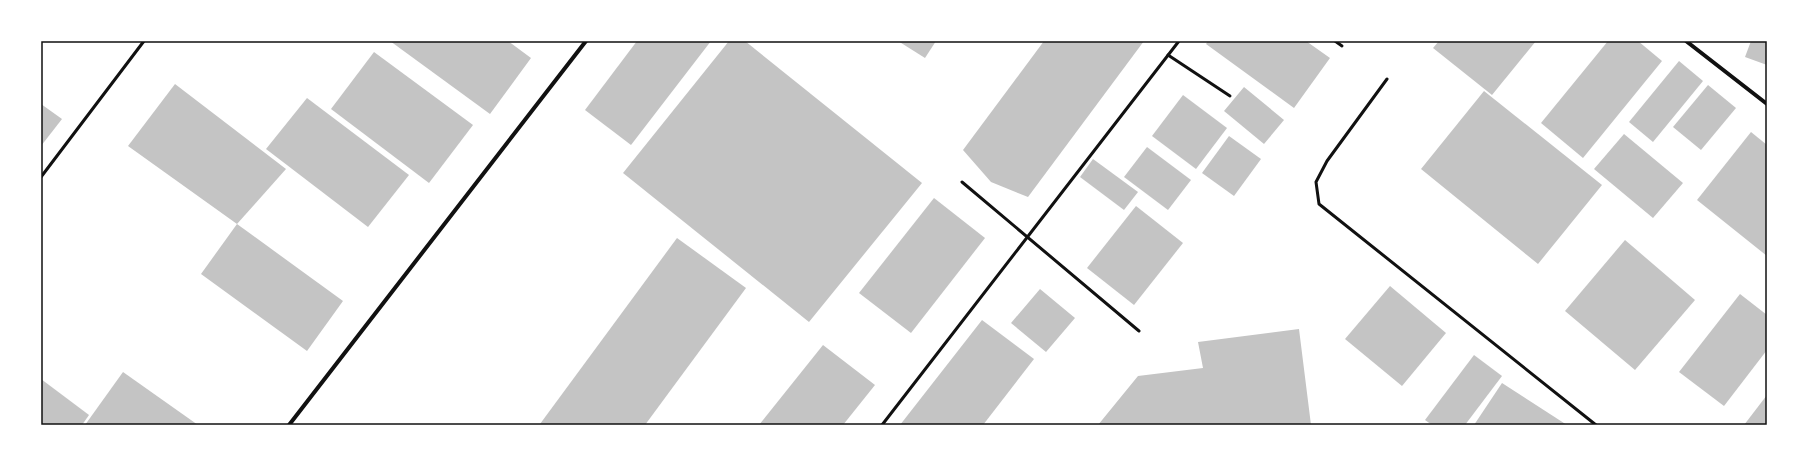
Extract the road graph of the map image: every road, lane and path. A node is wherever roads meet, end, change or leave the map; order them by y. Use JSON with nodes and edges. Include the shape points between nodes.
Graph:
{"nodes":[{"id":1,"x":144,"y":41,"type":"edge"},
{"id":2,"x":586,"y":41,"type":"edge"},
{"id":3,"x":1179,"y":41,"type":"edge"},
{"id":4,"x":1335,"y":41,"type":"edge"},
{"id":5,"x":1686,"y":41,"type":"edge"},
{"id":6,"x":1342,"y":46,"type":"dead end"},
{"id":7,"x":1168,"y":56,"type":"junction"},
{"id":8,"x":1387,"y":79,"type":"dead end"},
{"id":9,"x":1230,"y":96,"type":"dead end"},
{"id":10,"x":1767,"y":104,"type":"edge"},
{"id":11,"x":41,"y":177,"type":"edge"},
{"id":12,"x":962,"y":182,"type":"dead end"},
{"id":13,"x":1028,"y":236,"type":"junction"},
{"id":14,"x":1139,"y":331,"type":"dead end"},
{"id":15,"x":289,"y":425,"type":"edge"},
{"id":16,"x":882,"y":425,"type":"edge"},
{"id":17,"x":1596,"y":425,"type":"edge"}],
"edges":[{"from":1,"to":11,"type":"lane"},
{"from":2,"to":15,"type":"street"},
{"from":3,"to":7,"type":"lane"},
{"from":4,"to":6,"type":"lane"},
{"from":5,"to":10,"type":"street"},
{"from":7,"to":9,"type":"lane"},
{"from":7,"to":13,"type":"lane"},
{"from":8,"to":17,"type":"lane","via":[[1328,161],[1316,182],[1320,204]]},
{"from":12,"to":13,"type":"lane"},
{"from":13,"to":14,"type":"lane"},
{"from":13,"to":16,"type":"lane"}]}
